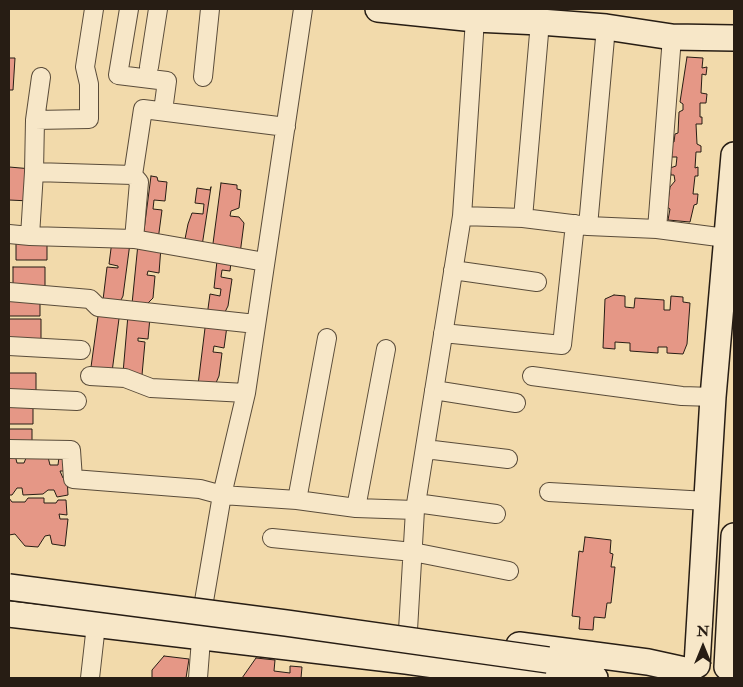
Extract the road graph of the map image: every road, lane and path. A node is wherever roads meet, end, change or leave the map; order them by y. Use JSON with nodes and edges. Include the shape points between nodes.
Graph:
{"nodes":[{"id":1,"x":94,"y":9,"type":"edge"},
{"id":2,"x":129,"y":9,"type":"edge"},
{"id":3,"x":158,"y":9,"type":"edge"},
{"id":4,"x":210,"y":9,"type":"edge"},
{"id":5,"x":303,"y":9,"type":"edge"},
{"id":6,"x":378,"y":9,"type":"edge"},
{"id":7,"x":421,"y":11,"type":"edge"},
{"id":8,"x":514,"y":15,"type":"edge"},
{"id":9,"x":475,"y":20,"type":"junction"},
{"id":10,"x":540,"y":22,"type":"junction"},
{"id":11,"x":606,"y":27,"type":"junction"},
{"id":12,"x":672,"y":37,"type":"junction"},
{"id":13,"x":734,"y":38,"type":"edge"},
{"id":14,"x":149,"y":67,"type":"dead end"},
{"id":15,"x":41,"y":77,"type":"dead end"},
{"id":16,"x":203,"y":77,"type":"dead end"},
{"id":17,"x":163,"y":111,"type":"junction"},
{"id":18,"x":34,"y":120,"type":"junction"},
{"id":19,"x":286,"y":127,"type":"junction"},
{"id":20,"x":734,"y":155,"type":"edge"},
{"id":21,"x":34,"y":172,"type":"junction"},
{"id":22,"x":133,"y":175,"type":"junction"},
{"id":23,"x":462,"y":216,"type":"junction"},
{"id":24,"x":523,"y":218,"type":"junction"},
{"id":25,"x":582,"y":225,"type":"junction"},
{"id":26,"x":657,"y":228,"type":"junction"},
{"id":27,"x":9,"y":234,"type":"edge"},
{"id":28,"x":30,"y":236,"type":"junction"},
{"id":29,"x":726,"y":238,"type":"junction"},
{"id":30,"x":134,"y":239,"type":"junction"},
{"id":31,"x":265,"y":262,"type":"junction"},
{"id":32,"x":453,"y":270,"type":"junction"},
{"id":33,"x":537,"y":282,"type":"dead end"},
{"id":34,"x":9,"y":292,"type":"edge"},
{"id":35,"x":256,"y":324,"type":"junction"},
{"id":36,"x":443,"y":333,"type":"junction"},
{"id":37,"x":327,"y":338,"type":"dead end"},
{"id":38,"x":9,"y":346,"type":"edge"},
{"id":39,"x":386,"y":349,"type":"dead end"},
{"id":40,"x":81,"y":350,"type":"dead end"},
{"id":41,"x":90,"y":376,"type":"dead end"},
{"id":42,"x":532,"y":376,"type":"dead end"},
{"id":43,"x":434,"y":390,"type":"junction"},
{"id":44,"x":246,"y":393,"type":"junction"},
{"id":45,"x":713,"y":397,"type":"junction"},
{"id":46,"x":9,"y":398,"type":"edge"},
{"id":47,"x":77,"y":401,"type":"dead end"},
{"id":48,"x":516,"y":403,"type":"dead end"},
{"id":49,"x":9,"y":449,"type":"edge"},
{"id":50,"x":425,"y":449,"type":"junction"},
{"id":51,"x":508,"y":459,"type":"dead end"},
{"id":52,"x":549,"y":492,"type":"dead end"},
{"id":53,"x":222,"y":495,"type":"junction"},
{"id":54,"x":297,"y":500,"type":"junction"},
{"id":55,"x":707,"y":501,"type":"junction"},
{"id":56,"x":416,"y":506,"type":"junction"},
{"id":57,"x":356,"y":508,"type":"junction"},
{"id":58,"x":496,"y":514,"type":"dead end"},
{"id":59,"x":734,"y":536,"type":"edge"},
{"id":60,"x":272,"y":538,"type":"dead end"},
{"id":61,"x":413,"y":552,"type":"junction"},
{"id":62,"x":510,"y":571,"type":"dead end"},
{"id":63,"x":9,"y":576,"type":"edge"},
{"id":64,"x":9,"y":587,"type":"edge"},
{"id":65,"x":9,"y":598,"type":"edge"},
{"id":66,"x":204,"y":601,"type":"junction"},
{"id":67,"x":9,"y":614,"type":"edge"},
{"id":68,"x":96,"y":625,"type":"junction"},
{"id":69,"x":408,"y":630,"type":"junction"},
{"id":70,"x":201,"y":638,"type":"junction"},
{"id":71,"x":648,"y":662,"type":"junction"},
{"id":72,"x":538,"y":669,"type":"edge"},
{"id":73,"x":690,"y":671,"type":"edge"},
{"id":74,"x":731,"y":671,"type":"edge"},
{"id":75,"x":432,"y":672,"type":"edge"},
{"id":76,"x":90,"y":678,"type":"edge"},
{"id":77,"x":198,"y":678,"type":"edge"},
{"id":78,"x":595,"y":678,"type":"edge"}],
"edges":[{"from":1,"to":18,"type":"street","via":[[86,67],[89,119]]},
{"from":2,"to":17,"type":"street","via":[[118,75],[167,81]]},
{"from":3,"to":14,"type":"street"},
{"from":4,"to":16,"type":"street"},
{"from":5,"to":19,"type":"street"},
{"from":6,"to":7,"type":"street"},
{"from":7,"to":9,"type":"street"},
{"from":8,"to":9,"type":"street"},
{"from":8,"to":10,"type":"street"},
{"from":9,"to":23,"type":"street"},
{"from":10,"to":11,"type":"street"},
{"from":10,"to":24,"type":"street"},
{"from":11,"to":12,"type":"street"},
{"from":11,"to":25,"type":"street"},
{"from":12,"to":13,"type":"street"},
{"from":12,"to":26,"type":"street"},
{"from":15,"to":18,"type":"street"},
{"from":17,"to":19,"type":"street","via":[[207,123]]},
{"from":17,"to":22,"type":"street","via":[[143,109]]},
{"from":18,"to":21,"type":"street"},
{"from":19,"to":31,"type":"street"},
{"from":20,"to":29,"type":"street"},
{"from":21,"to":22,"type":"street"},
{"from":21,"to":28,"type":"street"},
{"from":22,"to":30,"type":"street","via":[[139,182]]},
{"from":23,"to":24,"type":"street"},
{"from":23,"to":32,"type":"street"},
{"from":24,"to":25,"type":"street"},
{"from":25,"to":26,"type":"street"},
{"from":25,"to":36,"type":"street","via":[[562,345]]},
{"from":26,"to":29,"type":"street"},
{"from":27,"to":28,"type":"street"},
{"from":28,"to":30,"type":"street"},
{"from":29,"to":45,"type":"street"},
{"from":30,"to":31,"type":"street"},
{"from":31,"to":35,"type":"street"},
{"from":32,"to":33,"type":"street"},
{"from":32,"to":36,"type":"street"},
{"from":34,"to":35,"type":"street","via":[[90,299],[98,307]]},
{"from":35,"to":44,"type":"street"},
{"from":36,"to":43,"type":"street"},
{"from":37,"to":54,"type":"street"},
{"from":38,"to":40,"type":"street"},
{"from":39,"to":57,"type":"street"},
{"from":41,"to":44,"type":"street","via":[[125,378],[151,388]]},
{"from":42,"to":45,"type":"street","via":[[682,396]]},
{"from":43,"to":48,"type":"street"},
{"from":43,"to":50,"type":"street"},
{"from":44,"to":53,"type":"street"},
{"from":45,"to":55,"type":"street"},
{"from":46,"to":47,"type":"street"},
{"from":49,"to":53,"type":"street","via":[[71,450],[73,479],[200,489]]},
{"from":50,"to":51,"type":"street"},
{"from":50,"to":56,"type":"street"},
{"from":52,"to":55,"type":"street"},
{"from":53,"to":54,"type":"street"},
{"from":53,"to":66,"type":"street"},
{"from":54,"to":57,"type":"street"},
{"from":55,"to":73,"type":"street"},
{"from":56,"to":57,"type":"street"},
{"from":56,"to":58,"type":"street"},
{"from":56,"to":61,"type":"street"},
{"from":59,"to":74,"type":"street"},
{"from":60,"to":61,"type":"street"},
{"from":61,"to":62,"type":"street"},
{"from":61,"to":69,"type":"street"},
{"from":63,"to":66,"type":"street"},
{"from":64,"to":72,"type":"street","bridge":true,"via":[[286,623]]},
{"from":65,"to":72,"type":"street"},
{"from":66,"to":69,"type":"street"},
{"from":66,"to":70,"type":"street"},
{"from":67,"to":68,"type":"street"},
{"from":68,"to":70,"type":"street"},
{"from":68,"to":76,"type":"street"},
{"from":69,"to":71,"type":"street"},
{"from":70,"to":75,"type":"street"},
{"from":70,"to":77,"type":"street"},
{"from":71,"to":72,"type":"street"},
{"from":71,"to":73,"type":"street"},
{"from":72,"to":75,"type":"street"},
{"from":72,"to":78,"type":"street"},
{"from":73,"to":74,"type":"street","via":[[707,662],[718,663]]}]}
